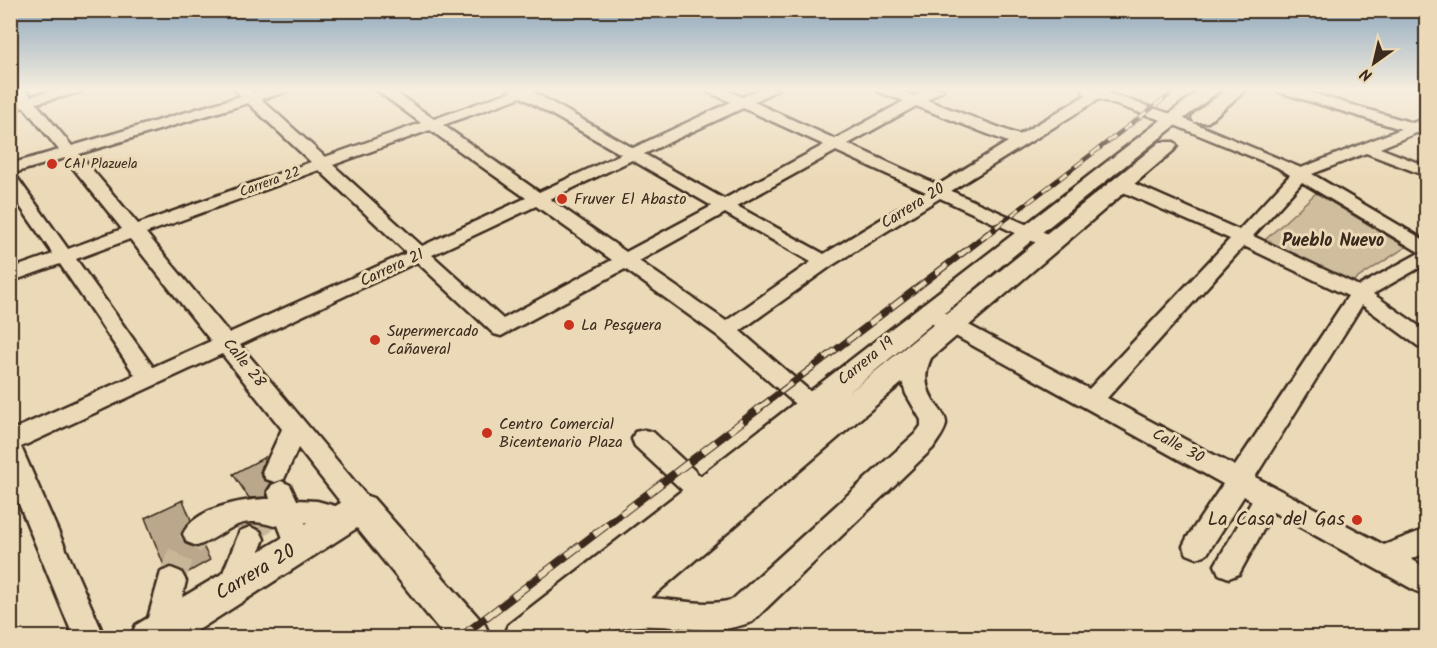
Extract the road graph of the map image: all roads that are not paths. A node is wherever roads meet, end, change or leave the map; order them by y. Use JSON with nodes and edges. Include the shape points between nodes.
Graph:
{"nodes":[{"id":1,"x":37,"y":119,"type":"edge"},
{"id":2,"x":166,"y":119,"type":"edge"},
{"id":3,"x":274,"y":119,"type":"edge"},
{"id":4,"x":426,"y":119,"type":"edge"},
{"id":5,"x":446,"y":119,"type":"edge"},
{"id":6,"x":573,"y":119,"type":"edge"},
{"id":7,"x":706,"y":119,"type":"edge"},
{"id":8,"x":780,"y":119,"type":"edge"},
{"id":9,"x":881,"y":119,"type":"edge"},
{"id":10,"x":963,"y":119,"type":"edge"},
{"id":11,"x":1052,"y":119,"type":"edge"},
{"id":12,"x":1174,"y":119,"type":"edge"},
{"id":13,"x":1185,"y":119,"type":"edge"},
{"id":14,"x":1187,"y":119,"type":"edge"},
{"id":15,"x":1395,"y":119,"type":"edge"},
{"id":16,"x":1182,"y":122,"type":"junction"},
{"id":17,"x":433,"y":124,"type":"junction"},
{"id":18,"x":1423,"y":127,"type":"edge"},
{"id":19,"x":1020,"y":141,"type":"junction"},
{"id":20,"x":834,"y":144,"type":"junction"},
{"id":21,"x":1367,"y":148,"type":"junction"},
{"id":22,"x":67,"y":152,"type":"junction"},
{"id":23,"x":633,"y":154,"type":"junction"},
{"id":24,"x":322,"y":163,"type":"junction"},
{"id":25,"x":10,"y":169,"type":"edge"},
{"id":26,"x":1426,"y":171,"type":"edge"},
{"id":27,"x":1301,"y":173,"type":"junction"},
{"id":28,"x":10,"y":179,"type":"edge"},
{"id":29,"x":1120,"y":184,"type":"junction"},
{"id":30,"x":938,"y":191,"type":"junction"},
{"id":31,"x":538,"y":198,"type":"junction"},
{"id":32,"x":725,"y":206,"type":"junction"},
{"id":33,"x":135,"y":231,"type":"junction"},
{"id":34,"x":1039,"y":237,"type":"junction"},
{"id":35,"x":1240,"y":237,"type":"junction"},
{"id":36,"x":1426,"y":248,"type":"edge"},
{"id":37,"x":420,"y":254,"type":"junction"},
{"id":38,"x":65,"y":256,"type":"junction"},
{"id":39,"x":1426,"y":257,"type":"edge"},
{"id":40,"x":627,"y":260,"type":"junction"},
{"id":41,"x":824,"y":262,"type":"junction"},
{"id":42,"x":10,"y":276,"type":"edge"},
{"id":43,"x":1359,"y":294,"type":"junction"},
{"id":44,"x":939,"y":318,"type":"junction"},
{"id":45,"x":726,"y":331,"type":"junction"},
{"id":46,"x":1426,"y":341,"type":"edge"},
{"id":47,"x":929,"y":342,"type":"junction"},
{"id":48,"x":228,"y":344,"type":"junction"},
{"id":49,"x":150,"y":379,"type":"junction"},
{"id":50,"x":1092,"y":400,"type":"junction"},
{"id":51,"x":811,"y":405,"type":"junction"},
{"id":52,"x":295,"y":426,"type":"junction"},
{"id":53,"x":644,"y":439,"type":"dead end"},
{"id":54,"x":10,"y":442,"type":"edge"},
{"id":55,"x":10,"y":450,"type":"edge"},
{"id":56,"x":1241,"y":480,"type":"junction"},
{"id":57,"x":702,"y":493,"type":"junction"},
{"id":58,"x":1269,"y":496,"type":"junction"},
{"id":59,"x":272,"y":506,"type":"junction"},
{"id":60,"x":352,"y":513,"type":"junction"},
{"id":61,"x":197,"y":534,"type":"tunnel mouth"},
{"id":62,"x":1426,"y":541,"type":"edge"},
{"id":63,"x":299,"y":546,"type":"junction"},
{"id":64,"x":1197,"y":546,"type":"dead end"},
{"id":65,"x":1383,"y":558,"type":"junction"},
{"id":66,"x":1229,"y":565,"type":"dead end"},
{"id":67,"x":171,"y":581,"type":"tunnel mouth"},
{"id":68,"x":1426,"y":582,"type":"edge"},
{"id":69,"x":232,"y":587,"type":"junction"},
{"id":70,"x":580,"y":633,"type":"edge"},
{"id":71,"x":154,"y":635,"type":"edge"},
{"id":72,"x":90,"y":638,"type":"edge"},
{"id":73,"x":471,"y":638,"type":"edge"},
{"id":74,"x":522,"y":638,"type":"edge"}],
"edges":[{"from":1,"to":22,"type":"street","name":"Calle 28"},
{"from":2,"to":22,"type":"street"},
{"from":3,"to":24,"type":"street"},
{"from":4,"to":17,"type":"street"},
{"from":5,"to":17,"type":"street","name":"Carrera 22"},
{"from":6,"to":23,"type":"street"},
{"from":7,"to":23,"type":"street","name":"Carrera 21"},
{"from":8,"to":20,"type":"street"},
{"from":9,"to":20,"type":"street"},
{"from":10,"to":19,"type":"street"},
{"from":11,"to":19,"type":"street","name":"Carrera 20"},
{"from":12,"to":16,"type":"street"},
{"from":13,"to":16,"type":"main road","name":"Carrera 19"},
{"from":14,"to":16,"type":"main road","name":"Carrera 19"},
{"from":15,"to":18,"type":"street"},
{"from":16,"to":27,"type":"street"},
{"from":16,"to":29,"type":"main road","name":"Carrera 19"},
{"from":16,"to":34,"type":"main road","name":"Carrera 19"},
{"from":17,"to":24,"type":"street","name":"Carrera 22"},
{"from":17,"to":31,"type":"street"},
{"from":18,"to":21,"type":"street"},
{"from":19,"to":30,"type":"street","name":"Carrera 20"},
{"from":20,"to":30,"type":"street"},
{"from":20,"to":32,"type":"street"},
{"from":21,"to":26,"type":"street"},
{"from":21,"to":27,"type":"street"},
{"from":22,"to":25,"type":"street"},
{"from":22,"to":33,"type":"street","name":"Calle 28"},
{"from":23,"to":31,"type":"street","name":"Carrera 21"},
{"from":23,"to":32,"type":"street"},
{"from":24,"to":33,"type":"street","name":"Carrera 22"},
{"from":24,"to":37,"type":"street"},
{"from":27,"to":35,"type":"street"},
{"from":27,"to":36,"type":"street"},
{"from":28,"to":38,"type":"street"},
{"from":29,"to":34,"type":"main road","name":"Carrera 19"},
{"from":29,"to":35,"type":"street"},
{"from":30,"to":34,"type":"street"},
{"from":30,"to":41,"type":"street","name":"Carrera 20"},
{"from":31,"to":37,"type":"street","name":"Carrera 21"},
{"from":31,"to":40,"type":"street"},
{"from":32,"to":40,"type":"street"},
{"from":32,"to":41,"type":"street"},
{"from":33,"to":38,"type":"street","name":"Carrera 22"},
{"from":33,"to":48,"type":"street","name":"Calle 28"},
{"from":34,"to":44,"type":"main road","name":"Carrera 19"},
{"from":35,"to":43,"type":"street"},
{"from":35,"to":50,"type":"street"},
{"from":37,"to":40,"type":"street","via":[[501,329]]},
{"from":37,"to":48,"type":"street","name":"Carrera 21"},
{"from":38,"to":42,"type":"street","name":"Carrera 22"},
{"from":38,"to":49,"type":"street"},
{"from":39,"to":43,"type":"street"},
{"from":40,"to":45,"type":"street"},
{"from":41,"to":45,"type":"street","name":"Carrera 20"},
{"from":43,"to":46,"type":"street"},
{"from":43,"to":56,"type":"street"},
{"from":44,"to":47,"type":"main road","name":"Carrera 19"},
{"from":44,"to":50,"type":"street","name":"Calle 30"},
{"from":44,"to":51,"type":"main road","name":"Carrera 19"},
{"from":45,"to":51,"type":"street"},
{"from":47,"to":70,"type":"main road","name":"Carrera 19"},
{"from":47,"to":70,"type":"street","via":[[912,378],[934,425],[924,441],[741,612],[724,618],[637,612],[615,615]]},
{"from":48,"to":49,"type":"street","name":"Carrera 21"},
{"from":48,"to":52,"type":"street","name":"Calle 28"},
{"from":49,"to":54,"type":"street","name":"Carrera 21"},
{"from":50,"to":56,"type":"street","name":"Calle 30"},
{"from":51,"to":57,"type":"main road","name":"Carrera 19"},
{"from":52,"to":59,"type":"street"},
{"from":52,"to":60,"type":"street","name":"Calle 28"},
{"from":53,"to":57,"type":"street"},
{"from":55,"to":72,"type":"street"},
{"from":56,"to":58,"type":"street","name":"Calle 30"},
{"from":56,"to":64,"type":"street"},
{"from":57,"to":74,"type":"main road","name":"Carrera 19"},
{"from":58,"to":65,"type":"street","name":"Calle 30"},
{"from":58,"to":66,"type":"street"},
{"from":59,"to":60,"type":"street"},
{"from":59,"to":61,"type":"street","via":[[224,517]]},
{"from":59,"to":63,"type":"street"},
{"from":59,"to":69,"type":"street"},
{"from":60,"to":63,"type":"main road","name":"Carrera 20"},
{"from":60,"to":73,"type":"main road","name":"Calle 28"},
{"from":62,"to":65,"type":"street"},
{"from":63,"to":69,"type":"main road","name":"Carrera 20"},
{"from":65,"to":68,"type":"street","name":"Calle 30"},
{"from":67,"to":71,"type":"street"},
{"from":69,"to":71,"type":"main road","name":"Carrera 20"}]}
